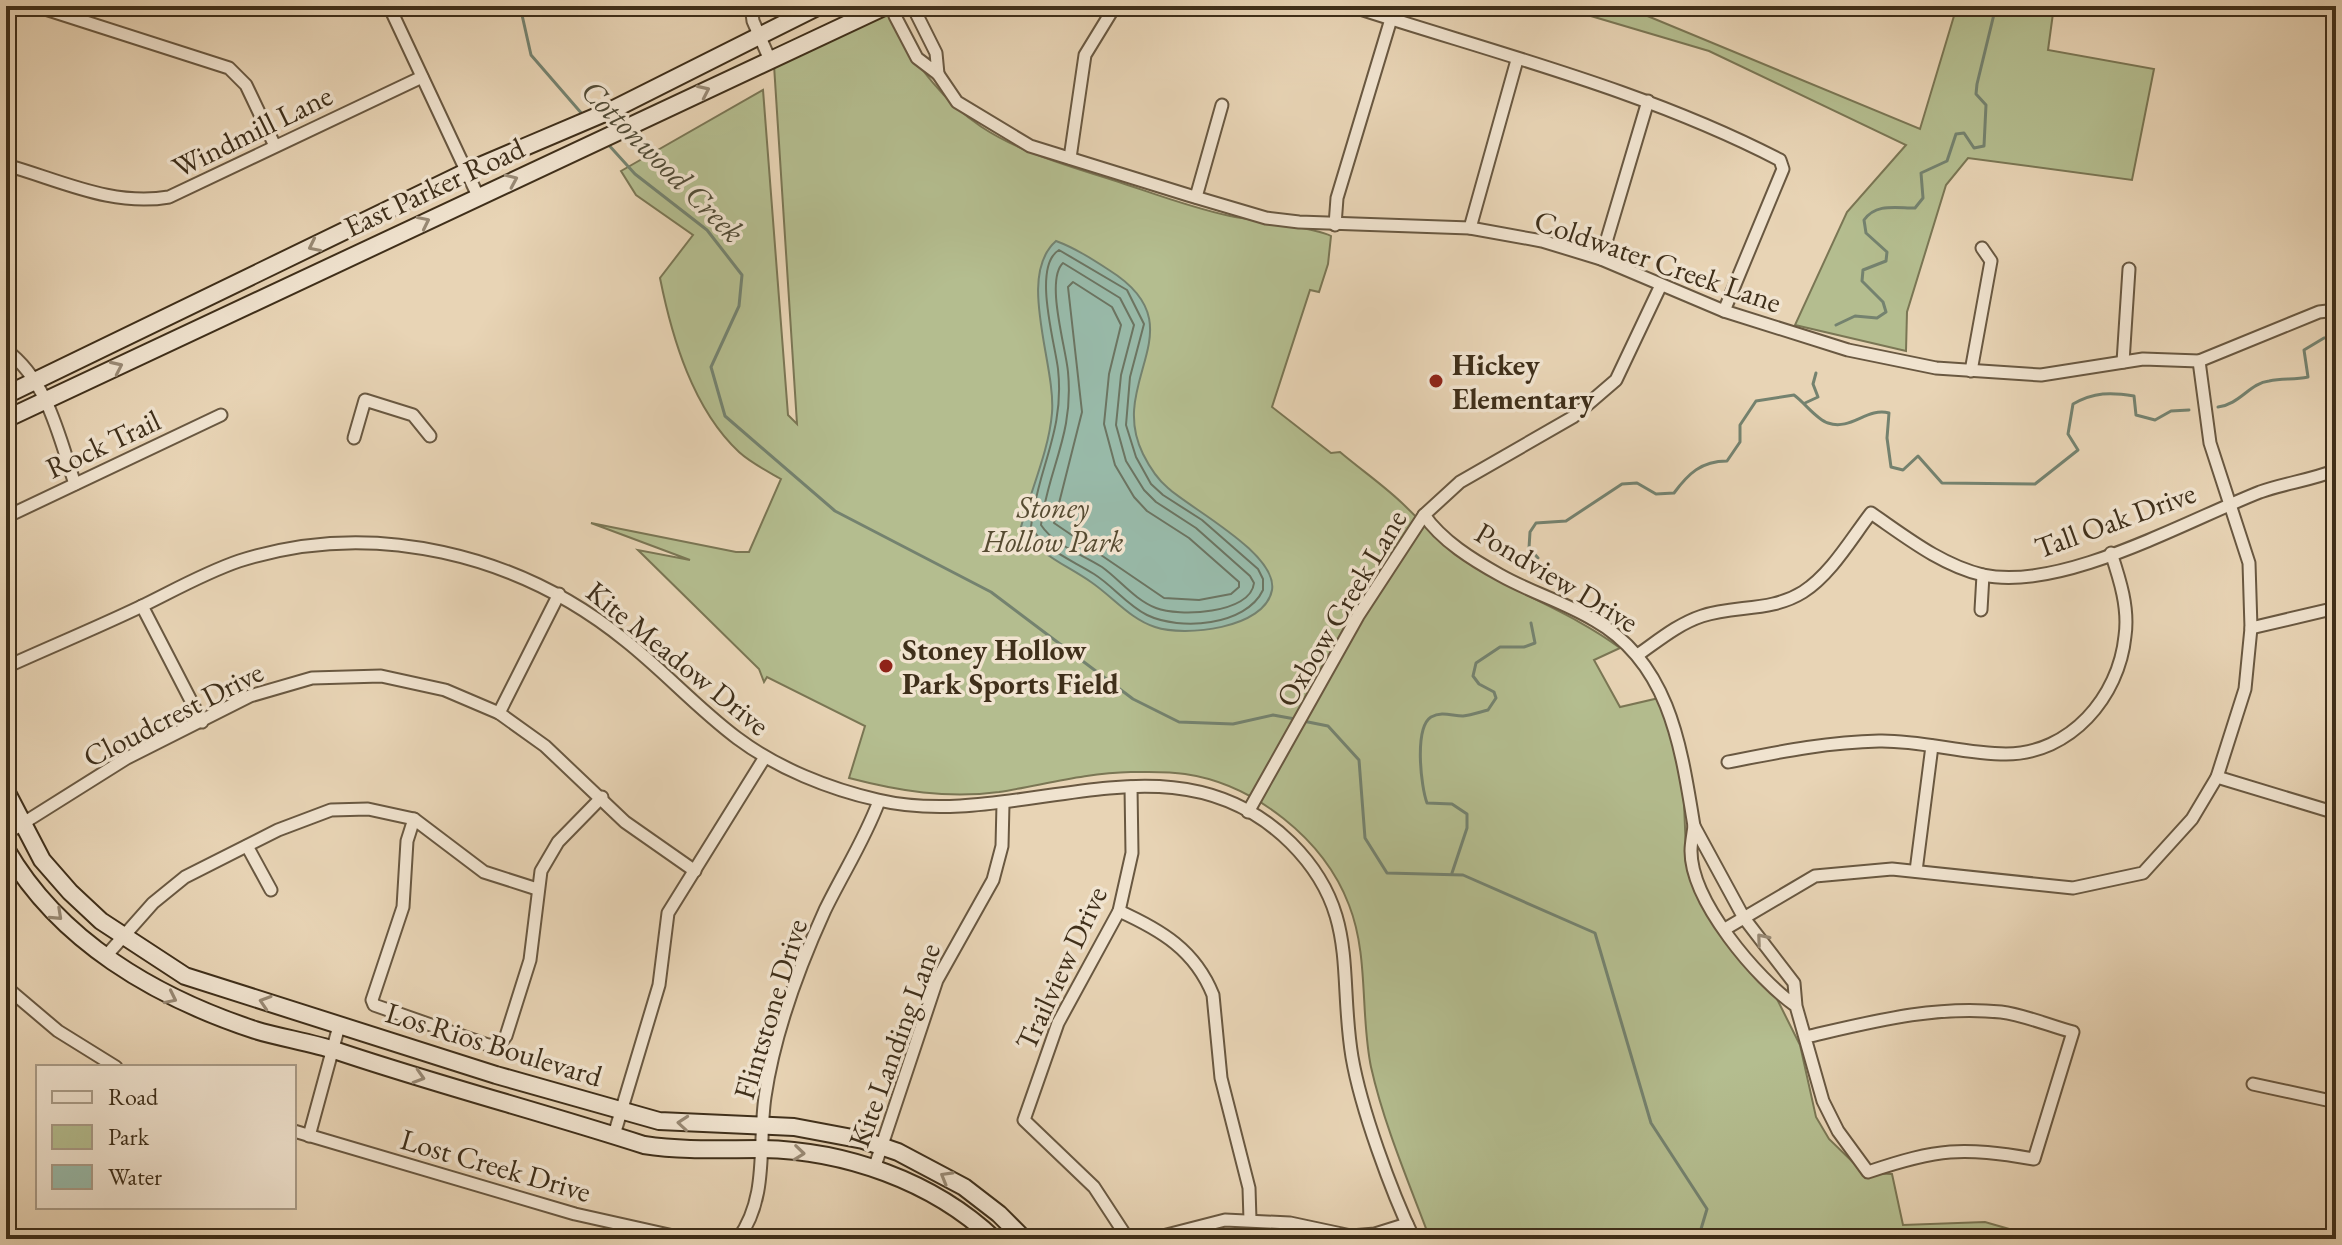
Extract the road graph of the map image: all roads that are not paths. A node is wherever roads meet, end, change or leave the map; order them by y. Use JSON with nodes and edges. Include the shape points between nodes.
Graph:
{"nodes":[{"id":1,"x":36,"y":6,"type":"edge"},
{"id":2,"x":389,"y":6,"type":"edge"},
{"id":3,"x":751,"y":6,"type":"edge"},
{"id":4,"x":819,"y":6,"type":"edge"},
{"id":5,"x":886,"y":6,"type":"edge"},
{"id":6,"x":897,"y":6,"type":"edge"},
{"id":7,"x":908,"y":6,"type":"edge"},
{"id":8,"x":1115,"y":6,"type":"edge"},
{"id":9,"x":1351,"y":6,"type":"edge"},
{"id":10,"x":1391,"y":19,"type":"junction"},
{"id":11,"x":759,"y":35,"type":"junction"},
{"id":12,"x":770,"y":60,"type":"junction"},
{"id":13,"x":1517,"y":60,"type":"junction"},
{"id":14,"x":938,"y":74,"type":"junction"},
{"id":15,"x":422,"y":77,"type":"junction"},
{"id":16,"x":1648,"y":101,"type":"junction"},
{"id":17,"x":1222,"y":105,"type":"dead end"},
{"id":18,"x":275,"y":146,"type":"junction"},
{"id":19,"x":1070,"y":158,"type":"junction"},
{"id":20,"x":6,"y":165,"type":"edge"},
{"id":21,"x":468,"y":171,"type":"junction"},
{"id":22,"x":478,"y":196,"type":"junction"},
{"id":23,"x":1196,"y":197,"type":"junction"},
{"id":24,"x":1335,"y":225,"type":"junction"},
{"id":25,"x":1470,"y":228,"type":"junction"},
{"id":26,"x":1982,"y":248,"type":"dead end"},
{"id":27,"x":1601,"y":259,"type":"junction"},
{"id":28,"x":2129,"y":269,"type":"dead end"},
{"id":29,"x":237,"y":283,"type":"junction"},
{"id":30,"x":1661,"y":285,"type":"junction"},
{"id":31,"x":247,"y":306,"type":"junction"},
{"id":32,"x":2336,"y":310,"type":"edge"},
{"id":33,"x":1724,"y":311,"type":"junction"},
{"id":34,"x":6,"y":350,"type":"edge"},
{"id":35,"x":2199,"y":361,"type":"junction"},
{"id":36,"x":2123,"y":362,"type":"junction"},
{"id":37,"x":1971,"y":371,"type":"junction"},
{"id":38,"x":35,"y":381,"type":"junction"},
{"id":39,"x":6,"y":395,"type":"edge"},
{"id":40,"x":46,"y":401,"type":"junction"},
{"id":41,"x":221,"y":415,"type":"dead end"},
{"id":42,"x":6,"y":419,"type":"edge"},
{"id":43,"x":430,"y":436,"type":"dead end"},
{"id":44,"x":354,"y":438,"type":"dead end"},
{"id":45,"x":2336,"y":470,"type":"edge"},
{"id":46,"x":75,"y":484,"type":"junction"},
{"id":47,"x":2231,"y":504,"type":"junction"},
{"id":48,"x":1424,"y":515,"type":"junction"},
{"id":49,"x":6,"y":517,"type":"edge"},
{"id":50,"x":2111,"y":553,"type":"junction"},
{"id":51,"x":1983,"y":575,"type":"junction"},
{"id":52,"x":559,"y":594,"type":"junction"},
{"id":53,"x":142,"y":606,"type":"junction"},
{"id":54,"x":2336,"y":608,"type":"edge"},
{"id":55,"x":1981,"y":610,"type":"dead end"},
{"id":56,"x":2251,"y":628,"type":"junction"},
{"id":57,"x":1639,"y":654,"type":"junction"},
{"id":58,"x":6,"y":667,"type":"edge"},
{"id":59,"x":499,"y":713,"type":"junction"},
{"id":60,"x":202,"y":722,"type":"junction"},
{"id":61,"x":1932,"y":746,"type":"junction"},
{"id":62,"x":765,"y":757,"type":"junction"},
{"id":63,"x":1728,"y":762,"type":"dead end"},
{"id":64,"x":2217,"y":777,"type":"junction"},
{"id":65,"x":1131,"y":787,"type":"junction"},
{"id":66,"x":6,"y":791,"type":"edge"},
{"id":67,"x":602,"y":797,"type":"junction"},
{"id":68,"x":879,"y":801,"type":"junction"},
{"id":69,"x":1003,"y":804,"type":"junction"},
{"id":70,"x":1248,"y":812,"type":"junction"},
{"id":71,"x":2336,"y":813,"type":"edge"},
{"id":72,"x":414,"y":819,"type":"junction"},
{"id":73,"x":22,"y":825,"type":"junction"},
{"id":74,"x":1694,"y":826,"type":"junction"},
{"id":75,"x":6,"y":834,"type":"edge"},
{"id":76,"x":247,"y":846,"type":"junction"},
{"id":77,"x":6,"y":849,"type":"edge"},
{"id":78,"x":695,"y":871,"type":"junction"},
{"id":79,"x":1916,"y":871,"type":"junction"},
{"id":80,"x":537,"y":889,"type":"junction"},
{"id":81,"x":271,"y":890,"type":"dead end"},
{"id":82,"x":1119,"y":911,"type":"junction"},
{"id":83,"x":1744,"y":918,"type":"junction"},
{"id":84,"x":1725,"y":929,"type":"junction"},
{"id":85,"x":122,"y":935,"type":"junction"},
{"id":86,"x":106,"y":956,"type":"junction"},
{"id":87,"x":6,"y":987,"type":"edge"},
{"id":88,"x":1796,"y":1006,"type":"junction"},
{"id":89,"x":339,"y":1026,"type":"junction"},
{"id":90,"x":1806,"y":1037,"type":"junction"},
{"id":91,"x":333,"y":1050,"type":"junction"},
{"id":92,"x":113,"y":1065,"type":"edge"},
{"id":93,"x":2253,"y":1084,"type":"dead end"},
{"id":94,"x":2336,"y":1102,"type":"edge"},
{"id":95,"x":621,"y":1111,"type":"junction"},
{"id":96,"x":761,"y":1126,"type":"junction"},
{"id":97,"x":296,"y":1132,"type":"edge"},
{"id":98,"x":614,"y":1135,"type":"junction"},
{"id":99,"x":309,"y":1136,"type":"junction"},
{"id":100,"x":880,"y":1146,"type":"junction"},
{"id":101,"x":763,"y":1149,"type":"junction"},
{"id":102,"x":874,"y":1169,"type":"junction"},
{"id":103,"x":1250,"y":1220,"type":"junction"},
{"id":104,"x":1407,"y":1224,"type":"junction"},
{"id":105,"x":687,"y":1239,"type":"edge"},
{"id":106,"x":738,"y":1239,"type":"edge"},
{"id":107,"x":994,"y":1239,"type":"edge"},
{"id":108,"x":1024,"y":1239,"type":"edge"},
{"id":109,"x":1128,"y":1239,"type":"edge"},
{"id":110,"x":1151,"y":1239,"type":"edge"},
{"id":111,"x":1414,"y":1239,"type":"edge"}],
"edges":[{"from":1,"to":18,"type":"street","via":[[229,68],[246,85]]},
{"from":2,"to":15,"type":"street"},
{"from":3,"to":11,"type":"street"},
{"from":4,"to":11,"type":"main road","name":"East Parker Road"},
{"from":5,"to":12,"type":"main road","name":"East Parker Road"},
{"from":6,"to":14,"type":"street","name":"Coldwater Creek Lane","via":[[895,16],[917,58]]},
{"from":7,"to":14,"type":"street","name":"Coldwater Creek Lane","via":[[936,53]]},
{"from":8,"to":19,"type":"street","via":[[1085,55]]},
{"from":9,"to":10,"type":"street"},
{"from":10,"to":13,"type":"street"},
{"from":10,"to":24,"type":"street","via":[[1337,198]]},
{"from":11,"to":12,"type":"street"},
{"from":11,"to":21,"type":"main road","name":"East Parker Road","via":[[614,109]]},
{"from":22,"to":12,"type":"main road","name":"East Parker Road","one_way":true},
{"from":13,"to":16,"type":"street"},
{"from":13,"to":25,"type":"street"},
{"from":14,"to":19,"type":"street","name":"Coldwater Creek Lane","via":[[957,102],[985,122],[1030,146]]},
{"from":15,"to":18,"type":"street","name":"Windmill Lane"},
{"from":15,"to":21,"type":"street"},
{"from":16,"to":27,"type":"street"},
{"from":16,"to":33,"type":"street","via":[[1780,160],[1783,169]]},
{"from":17,"to":23,"type":"street"},
{"from":18,"to":20,"type":"street","name":"Windmill Lane","via":[[187,191],[145,202],[102,197]]},
{"from":19,"to":23,"type":"street","name":"Coldwater Creek Lane"},
{"from":21,"to":22,"type":"street"},
{"from":21,"to":29,"type":"main road","name":"East Parker Road","one_way":true},
{"from":31,"to":22,"type":"main road","name":"East Parker Road","one_way":true},
{"from":23,"to":24,"type":"street","name":"Coldwater Creek Lane","via":[[1266,218]]},
{"from":24,"to":25,"type":"street","name":"Coldwater Creek Lane"},
{"from":25,"to":27,"type":"street","name":"Coldwater Creek Lane"},
{"from":26,"to":37,"type":"street","via":[[1991,261]]},
{"from":27,"to":30,"type":"street","name":"Coldwater Creek Lane"},
{"from":28,"to":36,"type":"street"},
{"from":29,"to":31,"type":"main road"},
{"from":29,"to":38,"type":"main road","name":"East Parker Road"},
{"from":30,"to":33,"type":"street","name":"Coldwater Creek Lane"},
{"from":30,"to":48,"type":"street","name":"Oxbow Creek Lane","via":[[1616,380],[1573,417],[1460,482]]},
{"from":40,"to":31,"type":"main road","name":"East Parker Road","one_way":true},
{"from":32,"to":35,"type":"street","name":"Coldwater Creek Lane","via":[[2319,312]]},
{"from":33,"to":37,"type":"street","name":"Coldwater Creek Lane","via":[[1848,350]]},
{"from":34,"to":38,"type":"street"},
{"from":35,"to":36,"type":"street","name":"Coldwater Creek Lane"},
{"from":35,"to":47,"type":"street","via":[[2210,443]]},
{"from":36,"to":37,"type":"street","name":"Coldwater Creek Lane","via":[[2041,375]]},
{"from":38,"to":39,"type":"main road","name":"East Parker Road"},
{"from":38,"to":40,"type":"street"},
{"from":40,"to":42,"type":"main road","name":"East Parker Road"},
{"from":40,"to":46,"type":"street"},
{"from":41,"to":46,"type":"street","name":"Rock Trail"},
{"from":43,"to":44,"type":"street","via":[[413,415],[365,400]]},
{"from":45,"to":47,"type":"street","name":"Tall Oak Drive"},
{"from":46,"to":49,"type":"street","name":"Rock Trail"},
{"from":47,"to":50,"type":"street","name":"Tall Oak Drive"},
{"from":47,"to":56,"type":"street","via":[[2251,574]]},
{"from":48,"to":57,"type":"street","name":"Pondview Drive","via":[[1478,562],[1595,620]]},
{"from":48,"to":70,"type":"street","name":"Oxbow Creek Lane","via":[[1358,616]]},
{"from":50,"to":51,"type":"street","name":"Tall Oak Drive","via":[[2052,574]]},
{"from":50,"to":61,"type":"street","via":[[2125,602],[2126,636],[2106,695],[2091,715],[2053,743],[2028,751],[2007,754]]},
{"from":51,"to":55,"type":"street"},
{"from":51,"to":57,"type":"street","name":"Tall Oak Drive","via":[[1924,550],[1871,513],[1804,591],[1764,607],[1682,623]]},
{"from":52,"to":53,"type":"street","name":"Kite Meadow Drive","via":[[447,553],[405,545],[326,544],[239,561],[195,577]]},
{"from":52,"to":59,"type":"street"},
{"from":52,"to":62,"type":"street","name":"Kite Meadow Drive","via":[[626,640]]},
{"from":53,"to":58,"type":"street","name":"Kite Meadow Drive"},
{"from":53,"to":60,"type":"street"},
{"from":54,"to":56,"type":"street"},
{"from":56,"to":64,"type":"street","via":[[2245,689]]},
{"from":57,"to":74,"type":"street","name":"Pondview Drive","via":[[1671,709]]},
{"from":59,"to":60,"type":"street","name":"Cloudcrest Drive","via":[[413,681],[347,675],[278,685]]},
{"from":59,"to":67,"type":"street","name":"Cloudcrest Drive"},
{"from":60,"to":73,"type":"street","name":"Cloudcrest Drive","via":[[127,758]]},
{"from":61,"to":63,"type":"street","via":[[1843,743]]},
{"from":61,"to":79,"type":"street"},
{"from":62,"to":68,"type":"street","name":"Kite Meadow Drive","via":[[831,787]]},
{"from":62,"to":78,"type":"street"},
{"from":64,"to":71,"type":"street"},
{"from":64,"to":79,"type":"street","via":[[2192,819],[2143,873],[2073,888]]},
{"from":65,"to":69,"type":"street","name":"Kite Meadow Drive","via":[[1066,791]]},
{"from":65,"to":70,"type":"street","name":"Kite Meadow Drive","via":[[1190,788]]},
{"from":65,"to":82,"type":"street","name":"Trailview Drive","via":[[1132,853]]},
{"from":66,"to":73,"type":"main road","name":"Los Rios Boulevard"},
{"from":67,"to":78,"type":"street","name":"Cloudcrest Drive","via":[[625,822]]},
{"from":67,"to":80,"type":"street","via":[[558,842]]},
{"from":68,"to":69,"type":"street","name":"Kite Meadow Drive","via":[[939,807]]},
{"from":68,"to":96,"type":"street","name":"Flintstone Drive","via":[[798,979],[769,1076]]},
{"from":69,"to":100,"type":"street","name":"Kite Landing Lane","via":[[1002,846],[993,880],[937,980]]},
{"from":70,"to":104,"type":"street","name":"Kite Meadow Drive","via":[[1297,849],[1333,906],[1347,962],[1355,1072]]},
{"from":72,"to":76,"type":"street","via":[[368,809],[331,810]]},
{"from":72,"to":80,"type":"street","via":[[484,872]]},
{"from":72,"to":80,"type":"street","via":[[407,841],[403,907],[374,1005],[499,1045],[530,960]]},
{"from":73,"to":75,"type":"street","name":"Cloudcrest Drive"},
{"from":73,"to":85,"type":"main road","name":"Los Rios Boulevard","via":[[42,860],[70,892]]},
{"from":74,"to":83,"type":"street","name":"Pondview Drive"},
{"from":74,"to":84,"type":"street","name":"Pondview Drive","via":[[1690,852],[1700,884]]},
{"from":76,"to":81,"type":"street"},
{"from":76,"to":85,"type":"street","via":[[181,880]]},
{"from":77,"to":86,"type":"main road","name":"Los Rios Boulevard","one_way":true,"via":[[24,880],[53,912]]},
{"from":78,"to":95,"type":"street","via":[[668,913],[659,985]]},
{"from":79,"to":83,"type":"street","via":[[1815,876]]},
{"from":82,"to":103,"type":"street","via":[[1170,937],[1208,983],[1221,1078],[1249,1188]]},
{"from":82,"to":109,"type":"street","name":"Trailview Drive","via":[[1058,1023],[1024,1120],[1094,1187]]},
{"from":83,"to":84,"type":"street"},
{"from":88,"to":83,"type":"street","name":"Pondview Drive","one_way":true,"via":[[1794,983]]},
{"from":84,"to":88,"type":"street","name":"Pondview Drive","via":[[1777,993]]},
{"from":85,"to":86,"type":"street"},
{"from":89,"to":85,"type":"main road","name":"Los Rios Boulevard","one_way":true,"via":[[185,976]]},
{"from":86,"to":91,"type":"main road","name":"Los Rios Boulevard","one_way":true,"via":[[185,1005]]},
{"from":87,"to":92,"type":"street","via":[[58,1031]]},
{"from":88,"to":90,"type":"street","name":"Pondview Drive"},
{"from":89,"to":91,"type":"street"},
{"from":89,"to":95,"type":"main road","name":"Los Rios Boulevard"},
{"from":90,"to":90,"type":"street","name":"Pondview Drive","via":[[1823,1101],[1868,1172],[1924,1153],[1973,1149],[2034,1159],[2073,1032],[2004,1012],[1962,1011],[1910,1013]]},
{"from":91,"to":98,"type":"main road","name":"Los Rios Boulevard","one_way":true},
{"from":91,"to":99,"type":"street"},
{"from":93,"to":94,"type":"street"},
{"from":96,"to":95,"type":"main road","name":"Los Rios Boulevard","one_way":true,"via":[[659,1121]]},
{"from":95,"to":98,"type":"street"},
{"from":96,"to":100,"type":"main road","name":"Los Rios Boulevard","via":[[826,1131]]},
{"from":96,"to":101,"type":"street","name":"Flintstone Drive"},
{"from":97,"to":99,"type":"street","name":"Lost Creek Drive"},
{"from":98,"to":101,"type":"main road","name":"Los Rios Boulevard","via":[[676,1150]]},
{"from":99,"to":105,"type":"street","name":"Lost Creek Drive","via":[[575,1214]]},
{"from":100,"to":102,"type":"street","name":"Kite Landing Lane"},
{"from":108,"to":100,"type":"main road","name":"Los Rios Boulevard","one_way":true,"via":[[964,1187]]},
{"from":101,"to":102,"type":"main road","name":"Los Rios Boulevard","one_way":true},
{"from":101,"to":106,"type":"street","name":"Flintstone Drive","via":[[754,1205]]},
{"from":102,"to":107,"type":"main road","name":"Los Rios Boulevard","via":[[945,1200]]},
{"from":103,"to":104,"type":"street","via":[[1351,1236]]},
{"from":103,"to":110,"type":"street","via":[[1209,1222]]},
{"from":104,"to":111,"type":"street","name":"Kite Meadow Drive"}]}
